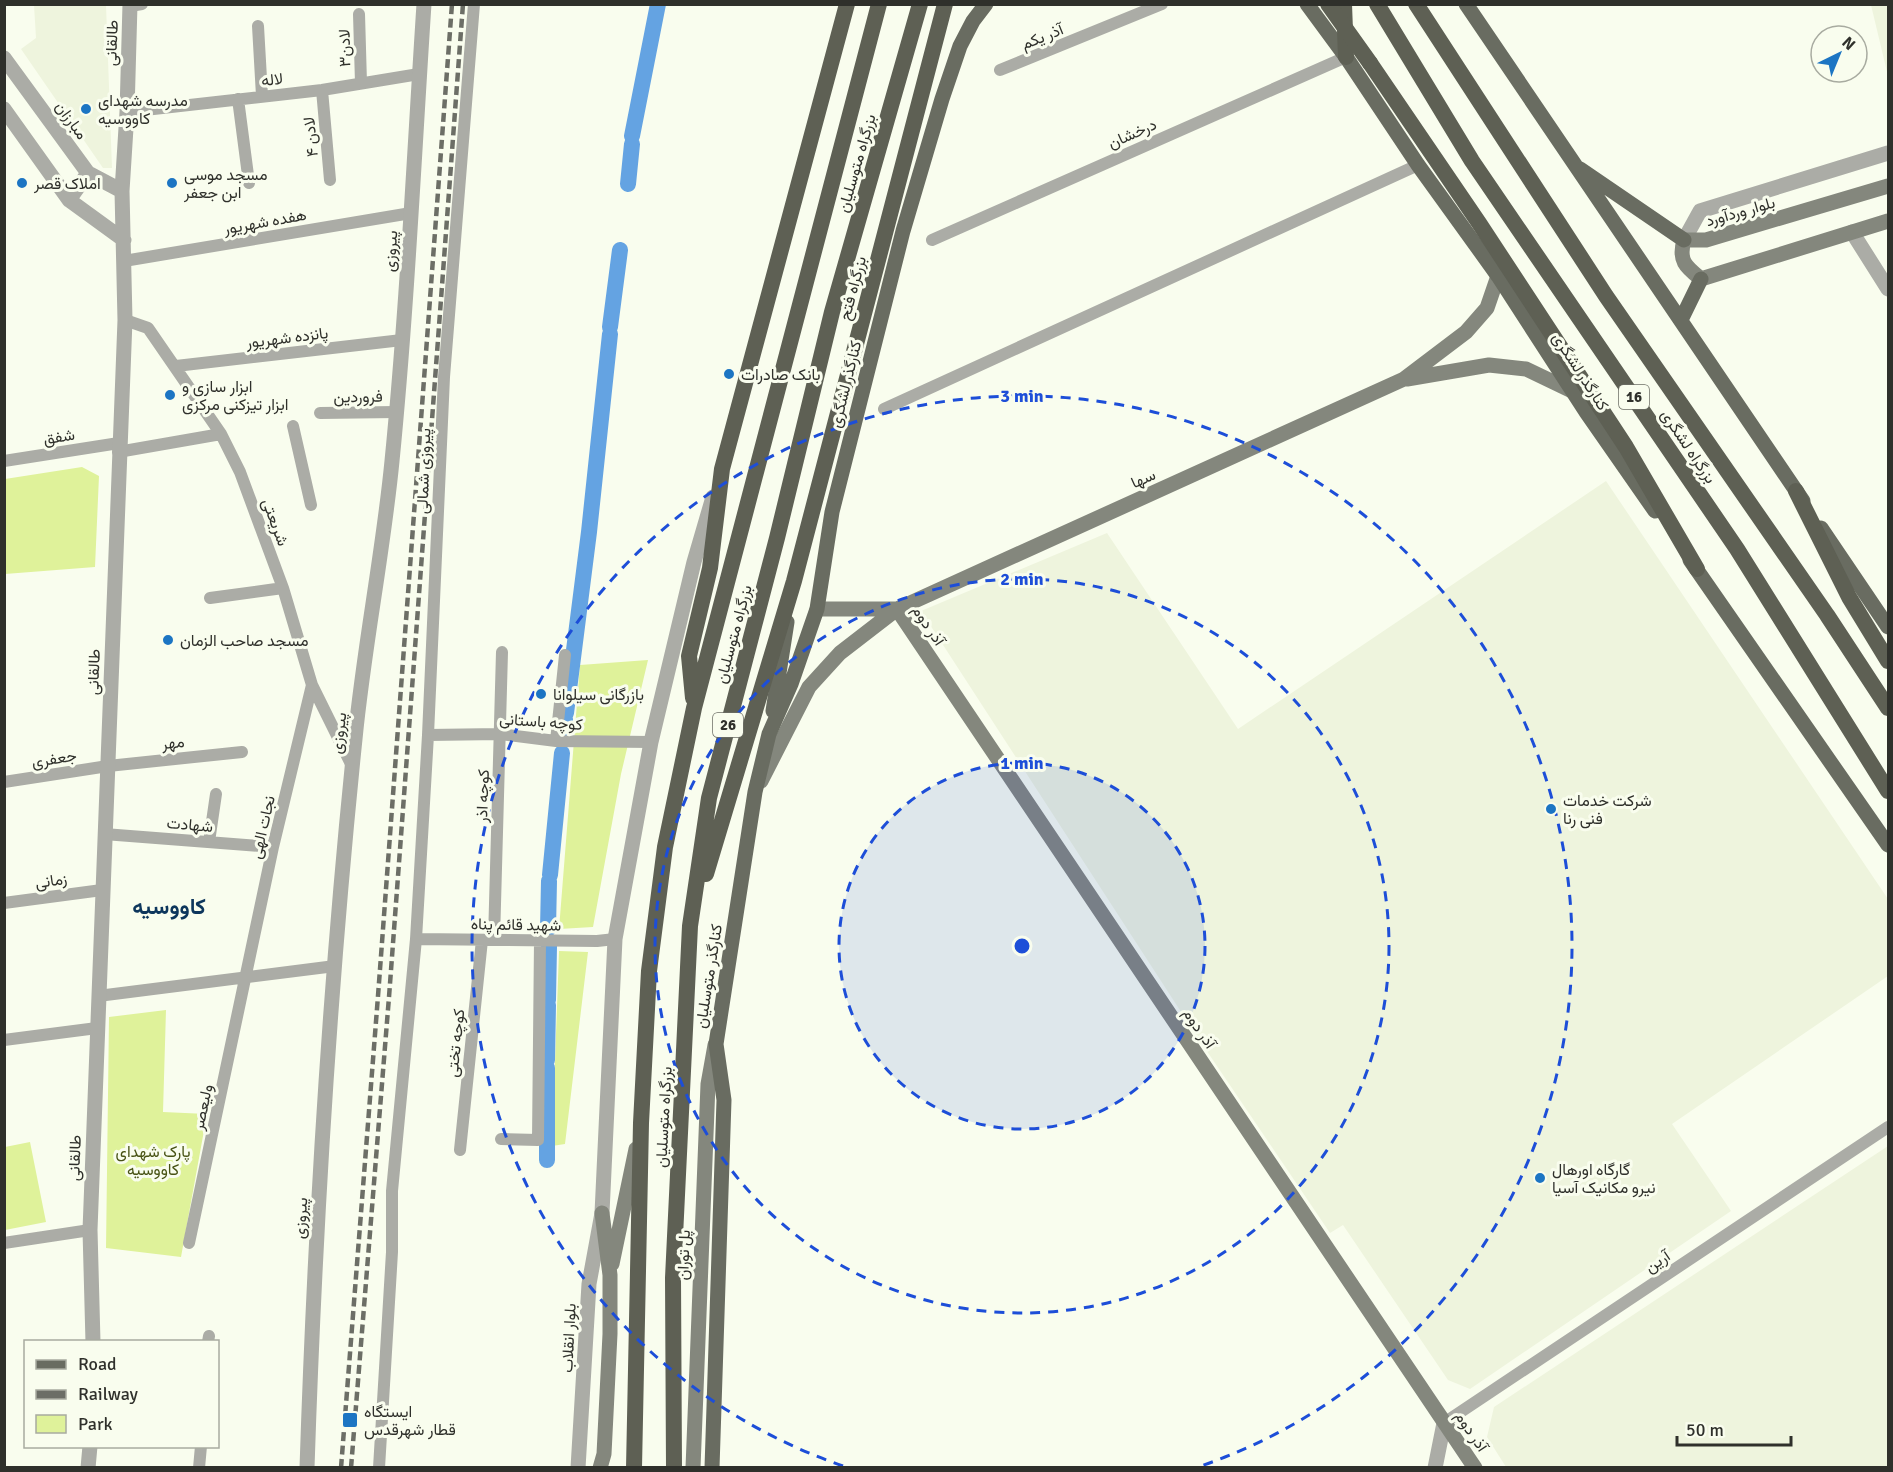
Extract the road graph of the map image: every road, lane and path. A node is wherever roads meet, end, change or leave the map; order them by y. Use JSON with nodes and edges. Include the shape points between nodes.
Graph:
{"nodes":[{"id":1,"x":424,"y":4,"type":"edge"},
{"id":2,"x":474,"y":4,"type":"edge"},
{"id":3,"x":847,"y":4,"type":"edge"},
{"id":4,"x":879,"y":4,"type":"edge"},
{"id":5,"x":920,"y":4,"type":"edge"},
{"id":6,"x":945,"y":4,"type":"edge"},
{"id":7,"x":986,"y":4,"type":"edge"},
{"id":8,"x":1162,"y":4,"type":"edge"},
{"id":9,"x":1306,"y":4,"type":"edge"},
{"id":10,"x":1328,"y":4,"type":"edge"},
{"id":11,"x":1344,"y":4,"type":"edge"},
{"id":12,"x":1377,"y":4,"type":"edge"},
{"id":13,"x":1416,"y":4,"type":"edge"},
{"id":14,"x":1466,"y":4,"type":"edge"},
{"id":15,"x":134,"y":5,"type":"edge"},
{"id":16,"x":359,"y":14,"type":"dead end"},
{"id":17,"x":258,"y":26,"type":"dead end"},
{"id":18,"x":1346,"y":57,"type":"junction"},
{"id":19,"x":4,"y":58,"type":"edge"},
{"id":20,"x":1000,"y":70,"type":"dead end"},
{"id":21,"x":419,"y":74,"type":"junction"},
{"id":22,"x":361,"y":83,"type":"junction"},
{"id":23,"x":322,"y":90,"type":"junction"},
{"id":24,"x":262,"y":96,"type":"junction"},
{"id":25,"x":238,"y":99,"type":"junction"},
{"id":26,"x":4,"y":109,"type":"edge"},
{"id":27,"x":127,"y":112,"type":"junction"},
{"id":28,"x":1888,"y":153,"type":"edge"},
{"id":29,"x":1573,"y":164,"type":"junction"},
{"id":30,"x":1418,"y":165,"type":"junction"},
{"id":31,"x":88,"y":172,"type":"junction"},
{"id":32,"x":330,"y":180,"type":"dead end"},
{"id":33,"x":249,"y":183,"type":"dead end"},
{"id":34,"x":1888,"y":186,"type":"edge"},
{"id":35,"x":122,"y":191,"type":"junction"},
{"id":36,"x":69,"y":200,"type":"junction"},
{"id":37,"x":411,"y":213,"type":"junction"},
{"id":38,"x":1888,"y":221,"type":"edge"},
{"id":39,"x":1852,"y":232,"type":"junction"},
{"id":40,"x":124,"y":240,"type":"junction"},
{"id":41,"x":932,"y":240,"type":"dead end"},
{"id":42,"x":1684,"y":240,"type":"junction"},
{"id":43,"x":124,"y":261,"type":"junction"},
{"id":44,"x":1498,"y":276,"type":"junction"},
{"id":45,"x":1701,"y":279,"type":"junction"},
{"id":46,"x":1888,"y":289,"type":"edge"},
{"id":47,"x":125,"y":320,"type":"junction"},
{"id":48,"x":1681,"y":320,"type":"junction"},
{"id":49,"x":402,"y":340,"type":"junction"},
{"id":50,"x":176,"y":366,"type":"junction"},
{"id":51,"x":1404,"y":379,"type":"junction"},
{"id":52,"x":1572,"y":391,"type":"junction"},
{"id":53,"x":884,"y":409,"type":"dead end"},
{"id":54,"x":396,"y":412,"type":"junction"},
{"id":55,"x":320,"y":413,"type":"dead end"},
{"id":56,"x":293,"y":426,"type":"dead end"},
{"id":57,"x":221,"y":434,"type":"junction"},
{"id":58,"x":119,"y":448,"type":"junction"},
{"id":59,"x":4,"y":461,"type":"edge"},
{"id":60,"x":722,"y":469,"type":"junction"},
{"id":61,"x":1796,"y":491,"type":"junction"},
{"id":62,"x":311,"y":505,"type":"dead end"},
{"id":63,"x":1697,"y":569,"type":"junction"},
{"id":64,"x":794,"y":581,"type":"junction"},
{"id":65,"x":283,"y":588,"type":"junction"},
{"id":66,"x":210,"y":598,"type":"dead end"},
{"id":67,"x":817,"y":609,"type":"junction"},
{"id":68,"x":897,"y":609,"type":"junction"},
{"id":69,"x":1888,"y":627,"type":"edge"},
{"id":70,"x":502,"y":652,"type":"dead end"},
{"id":71,"x":565,"y":655,"type":"dead end"},
{"id":72,"x":1888,"y":661,"type":"edge"},
{"id":73,"x":312,"y":685,"type":"junction"},
{"id":74,"x":694,"y":708,"type":"junction"},
{"id":75,"x":1888,"y":708,"type":"edge"},
{"id":76,"x":500,"y":734,"type":"junction"},
{"id":77,"x":769,"y":734,"type":"junction"},
{"id":78,"x":428,"y":735,"type":"junction"},
{"id":79,"x":556,"y":741,"type":"junction"},
{"id":80,"x":651,"y":742,"type":"junction"},
{"id":81,"x":242,"y":752,"type":"dead end"},
{"id":82,"x":108,"y":766,"type":"junction"},
{"id":83,"x":352,"y":766,"type":"junction"},
{"id":84,"x":4,"y":782,"type":"edge"},
{"id":85,"x":1888,"y":791,"type":"edge"},
{"id":86,"x":755,"y":792,"type":"junction"},
{"id":87,"x":216,"y":794,"type":"dead end"},
{"id":88,"x":104,"y":834,"type":"junction"},
{"id":89,"x":209,"y":842,"type":"junction"},
{"id":90,"x":1888,"y":844,"type":"edge"},
{"id":91,"x":273,"y":847,"type":"junction"},
{"id":92,"x":102,"y":890,"type":"junction"},
{"id":93,"x":4,"y":903,"type":"edge"},
{"id":94,"x":690,"y":926,"type":"junction"},
{"id":95,"x":416,"y":939,"type":"junction"},
{"id":96,"x":615,"y":939,"type":"junction"},
{"id":97,"x":488,"y":940,"type":"junction"},
{"id":98,"x":540,"y":941,"type":"junction"},
{"id":99,"x":335,"y":966,"type":"junction"},
{"id":100,"x":247,"y":978,"type":"junction"},
{"id":101,"x":99,"y":996,"type":"junction"},
{"id":102,"x":97,"y":1028,"type":"junction"},
{"id":103,"x":4,"y":1040,"type":"edge"},
{"id":104,"x":716,"y":1044,"type":"junction"},
{"id":105,"x":641,"y":1123,"type":"junction"},
{"id":106,"x":1888,"y":1127,"type":"edge"},
{"id":107,"x":501,"y":1139,"type":"dead end"},
{"id":108,"x":460,"y":1150,"type":"dead end"},
{"id":109,"x":602,"y":1213,"type":"junction"},
{"id":110,"x":90,"y":1230,"type":"junction"},
{"id":111,"x":4,"y":1243,"type":"edge"},
{"id":112,"x":189,"y":1243,"type":"dead end"},
{"id":113,"x":610,"y":1275,"type":"junction"},
{"id":114,"x":93,"y":1340,"type":"edge"},
{"id":115,"x":1444,"y":1423,"type":"junction"},
{"id":116,"x":635,"y":1438,"type":"junction"},
{"id":117,"x":90,"y":1448,"type":"edge"},
{"id":118,"x":201,"y":1448,"type":"edge"},
{"id":119,"x":88,"y":1467,"type":"edge"},
{"id":120,"x":199,"y":1467,"type":"edge"},
{"id":121,"x":307,"y":1467,"type":"edge"},
{"id":122,"x":379,"y":1467,"type":"edge"},
{"id":123,"x":578,"y":1467,"type":"edge"},
{"id":124,"x":600,"y":1467,"type":"edge"},
{"id":125,"x":627,"y":1467,"type":"edge"},
{"id":126,"x":634,"y":1467,"type":"edge"},
{"id":127,"x":674,"y":1467,"type":"edge"},
{"id":128,"x":693,"y":1467,"type":"edge"},
{"id":129,"x":712,"y":1467,"type":"edge"},
{"id":130,"x":1435,"y":1467,"type":"edge"},
{"id":131,"x":1475,"y":1467,"type":"edge"}],
"edges":[{"from":1,"to":21,"type":"street","name":"پیروزی"},
{"from":2,"to":78,"type":"street","name":"پیروزی شمالی","via":[[444,377]]},
{"from":3,"to":60,"type":"highway"},
{"from":4,"to":74,"type":"highway","name":"بزرگراه متوسلیان","number":"26"},
{"from":5,"to":94,"type":"highway","name":"بزرگراه متوسلیان","number":"26","via":[[832,312],[709,798]]},
{"from":6,"to":64,"type":"highway","name":"بزرگراه فتح"},
{"from":7,"to":67,"type":"main road","name":"کنارگذر لشگری","via":[[960,46],[903,231],[832,512]]},
{"from":8,"to":20,"type":"street","name":"آذر یکم"},
{"from":9,"to":18,"type":"main road","name":"کنارگذر لشگری"},
{"from":10,"to":63,"type":"highway","bridge":true,"via":[[1479,223],[1626,447]]},
{"from":11,"to":18,"type":"highway"},
{"from":12,"to":85,"type":"highway","name":"بزرگراه لشگری","number":"16","via":[[1472,161],[1737,549]]},
{"from":13,"to":75,"type":"highway","name":"بزرگراه لشگری","number":"16","via":[[1606,296]]},
{"from":14,"to":29,"type":"main road"},
{"from":15,"to":27,"type":"street","name":"طالقانی"},
{"from":16,"to":22,"type":"street","name":"لادن۳"},
{"from":17,"to":24,"type":"street"},
{"from":18,"to":30,"type":"main road","name":"کنارگذر لشگری"},
{"from":18,"to":41,"type":"street","name":"درخشان"},
{"from":19,"to":31,"type":"street","name":"مبارزان"},
{"from":21,"to":22,"type":"street","name":"لاله"},
{"from":21,"to":37,"type":"street","name":"پیروزی"},
{"from":22,"to":23,"type":"street","name":"لاله"},
{"from":23,"to":24,"type":"street","name":"لاله"},
{"from":23,"to":32,"type":"street","name":"لادن ۴"},
{"from":24,"to":25,"type":"street","name":"لاله"},
{"from":25,"to":27,"type":"street","name":"لاله"},
{"from":25,"to":33,"type":"street"},
{"from":26,"to":36,"type":"street"},
{"from":27,"to":35,"type":"street","name":"طالقانی"},
{"from":28,"to":42,"type":"street","name":"بلوار وردآورد","via":[[1700,211]]},
{"from":29,"to":42,"type":"main road"},
{"from":29,"to":48,"type":"main road"},
{"from":30,"to":44,"type":"main road","name":"کنارگذر لشگری"},
{"from":30,"to":53,"type":"street"},
{"from":31,"to":35,"type":"street","name":"مبارزان"},
{"from":31,"to":36,"type":"street"},
{"from":34,"to":42,"type":"main road","name":"بلوار وردآورد","via":[[1706,240]]},
{"from":35,"to":40,"type":"street","name":"طالقانی"},
{"from":36,"to":40,"type":"street"},
{"from":37,"to":43,"type":"street","name":"هفده شهریور"},
{"from":37,"to":49,"type":"street","name":"پیروزی"},
{"from":38,"to":39,"type":"main road"},
{"from":39,"to":45,"type":"main road"},
{"from":39,"to":46,"type":"street"},
{"from":40,"to":43,"type":"street","name":"طالقانی"},
{"from":42,"to":45,"type":"main road","via":[[1681,253],[1687,267]]},
{"from":43,"to":47,"type":"street","name":"طالقانی"},
{"from":44,"to":51,"type":"main road","via":[[1487,308],[1466,332]]},
{"from":44,"to":52,"type":"main road","name":"کنارگذر لشگری"},
{"from":45,"to":48,"type":"main road"},
{"from":47,"to":50,"type":"street","name":"شریعتی","via":[[148,328]]},
{"from":47,"to":58,"type":"street","name":"طالقانی"},
{"from":48,"to":61,"type":"main road"},
{"from":49,"to":50,"type":"street","name":"پانزده شهریور"},
{"from":49,"to":54,"type":"street","name":"پیروزی"},
{"from":50,"to":57,"type":"street","name":"شریعتی"},
{"from":51,"to":52,"type":"main road","via":[[1489,365],[1526,369]]},
{"from":51,"to":68,"type":"main road","name":"سها"},
{"from":52,"to":63,"type":"main road","name":"کنارگذر لشگری"},
{"from":54,"to":55,"type":"street","name":"فروردین"},
{"from":54,"to":83,"type":"street","name":"پیروزی"},
{"from":56,"to":62,"type":"street"},
{"from":57,"to":58,"type":"street","name":"شفق"},
{"from":57,"to":65,"type":"street","name":"شریعتی","via":[[240,472]]},
{"from":58,"to":59,"type":"street","name":"شفق"},
{"from":58,"to":82,"type":"street","name":"طالقانی"},
{"from":60,"to":74,"type":"highway","via":[[710,568],[689,656]]},
{"from":60,"to":80,"type":"street","name":"بلوار انقلاب","via":[[694,562]]},
{"from":61,"to":69,"type":"main road"},
{"from":61,"to":72,"type":"highway","via":[[1849,597]]},
{"from":63,"to":90,"type":"main road","name":"کنارگذر لشگری"},
{"from":64,"to":77,"type":"main road"},
{"from":64,"to":94,"type":"highway","name":"بزرگراه فتح"},
{"from":65,"to":66,"type":"street"},
{"from":65,"to":73,"type":"street","name":"شریعتی"},
{"from":67,"to":68,"type":"main road","name":"سها"},
{"from":67,"to":77,"type":"main road","name":"کنارگذر متوسلیان","via":[[792,684]]},
{"from":68,"to":86,"type":"main road","name":"سها","via":[[840,653],[809,687]]},
{"from":68,"to":115,"type":"main road","name":"آذر دوم"},
{"from":70,"to":76,"type":"street","name":"کوچه اذر"},
{"from":71,"to":79,"type":"street"},
{"from":73,"to":83,"type":"street","name":"شریعتی"},
{"from":73,"to":91,"type":"street","name":"نجات الهی"},
{"from":74,"to":105,"type":"highway","name":"بزرگراه متوسلیان","number":"26","via":[[665,847],[649,971]]},
{"from":76,"to":78,"type":"street","name":"کوچه باستانی"},
{"from":76,"to":79,"type":"street","name":"کوچه باستانی"},
{"from":76,"to":97,"type":"street","name":"کوچه اذر"},
{"from":77,"to":86,"type":"main road","name":"کنارگذر متوسلیان"},
{"from":78,"to":95,"type":"street","name":"پیروزی شمالی"},
{"from":79,"to":80,"type":"street","name":"کوچه باستانی"},
{"from":80,"to":96,"type":"street","name":"بلوار انقلاب"},
{"from":81,"to":82,"type":"street","name":"مهر"},
{"from":82,"to":84,"type":"street","name":"جعفری"},
{"from":82,"to":88,"type":"street","name":"طالقانی"},
{"from":83,"to":99,"type":"street","name":"پیروزی"},
{"from":86,"to":104,"type":"main road","name":"کنارگذر متوسلیان"},
{"from":87,"to":89,"type":"street"},
{"from":88,"to":89,"type":"street","name":"شهادت"},
{"from":88,"to":92,"type":"street","name":"طالقانی"},
{"from":89,"to":91,"type":"street","name":"شهادت"},
{"from":91,"to":100,"type":"street","name":"نجات الهی"},
{"from":92,"to":93,"type":"street","name":"زمانی"},
{"from":92,"to":101,"type":"street","name":"طالقانی"},
{"from":94,"to":127,"type":"highway","name":"بزرگراه متوسلیان","number":"26","via":[[674,1278]]},
{"from":95,"to":97,"type":"street","name":"شهید قائم پناه"},
{"from":95,"to":122,"type":"street","name":"پیروزی شمالی","via":[[392,1191]]},
{"from":96,"to":98,"type":"street","name":"شهید قائم پناه"},
{"from":96,"to":109,"type":"street","name":"بلوار انقلاب"},
{"from":97,"to":98,"type":"street","name":"شهید قائم پناه"},
{"from":97,"to":108,"type":"street","name":"کوچه تختی"},
{"from":98,"to":107,"type":"street","via":[[538,1140]]},
{"from":99,"to":100,"type":"street"},
{"from":99,"to":121,"type":"street","name":"پیروزی","via":[[313,1288]]},
{"from":100,"to":101,"type":"street"},
{"from":100,"to":112,"type":"street","name":"ولیعصر"},
{"from":101,"to":102,"type":"street","name":"طالقانی"},
{"from":102,"to":103,"type":"street"},
{"from":102,"to":110,"type":"street","name":"طالقانی"},
{"from":104,"to":128,"type":"main road","name":"پل توران","via":[[708,1084]]},
{"from":104,"to":129,"type":"main road","name":"کنارگذر متوسلیان","via":[[724,1100]]},
{"from":105,"to":113,"type":"main road"},
{"from":105,"to":116,"type":"highway","name":"بزرگراه متوسلیان","number":"26"},
{"from":106,"to":115,"type":"street","name":"آرین"},
{"from":109,"to":113,"type":"main road"},
{"from":109,"to":123,"type":"street","name":"بلوار انقلاب","via":[[589,1284]]},
{"from":110,"to":111,"type":"street"},
{"from":110,"to":114,"type":"street","name":"طالقانی"},
{"from":113,"to":124,"type":"main road","via":[[605,1445]]},
{"from":115,"to":130,"type":"street"},
{"from":115,"to":131,"type":"main road","name":"آذر دوم"},
{"from":116,"to":125,"type":"street"},
{"from":116,"to":126,"type":"highway","name":"بزرگراه متوسلیان","number":"26"},
{"from":117,"to":119,"type":"street"},
{"from":118,"to":120,"type":"street"}]}
